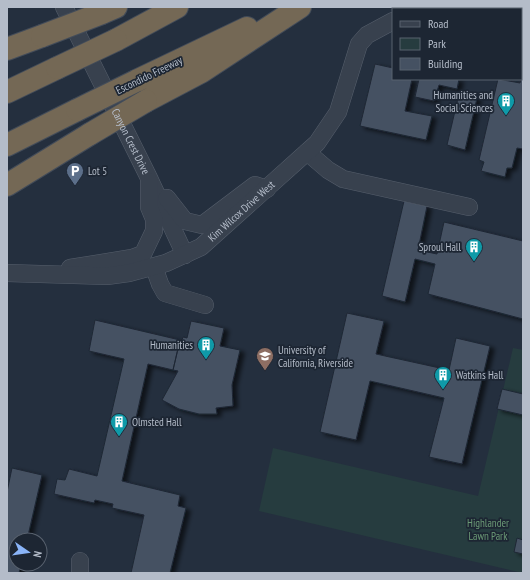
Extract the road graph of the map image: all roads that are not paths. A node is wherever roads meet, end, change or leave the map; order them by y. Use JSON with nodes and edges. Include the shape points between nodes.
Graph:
{"nodes":[{"id":1,"x":64,"y":7,"type":"edge"},
{"id":2,"x":177,"y":7,"type":"edge"},
{"id":3,"x":291,"y":7,"type":"edge"},
{"id":4,"x":300,"y":7,"type":"edge"},
{"id":5,"x":109,"y":10,"type":"edge"},
{"id":6,"x":392,"y":22,"type":"edge"},
{"id":7,"x":7,"y":49,"type":"edge"},
{"id":8,"x":7,"y":92,"type":"edge"},
{"id":9,"x":7,"y":145,"type":"edge"},
{"id":10,"x":307,"y":152,"type":"junction"},
{"id":11,"x":149,"y":178,"type":"junction"},
{"id":12,"x":7,"y":185,"type":"edge"},
{"id":13,"x":267,"y":189,"type":"junction"},
{"id":14,"x":469,"y":207,"type":"dead end"},
{"id":15,"x":185,"y":255,"type":"junction"},
{"id":16,"x":154,"y":267,"type":"junction"},
{"id":17,"x":7,"y":273,"type":"edge"},
{"id":18,"x":42,"y":274,"type":"junction"},
{"id":19,"x":205,"y":305,"type":"dead end"}],
"edges":[{"from":1,"to":11,"type":"street","name":"Canyon Crest Drive"},
{"from":2,"to":8,"type":"highway","bridge":true,"via":[[116,40]]},
{"from":3,"to":9,"type":"highway","name":"Escondido Freeway","bridge":true},
{"from":4,"to":12,"type":"highway","bridge":true,"via":[[201,72],[146,101]]},
{"from":5,"to":7,"type":"highway","bridge":true},
{"from":6,"to":10,"type":"street","name":"Kim Wilcox Drive West","via":[[366,35],[359,44],[338,112],[317,143]]},
{"from":10,"to":13,"type":"street","name":"Kim Wilcox Drive West"},
{"from":10,"to":14,"type":"street","via":[[343,179]]},
{"from":11,"to":13,"type":"street","via":[[185,221],[197,225],[207,223],[254,185]]},
{"from":11,"to":15,"type":"street","name":"Canyon Crest Drive"},
{"from":11,"to":18,"type":"street","via":[[149,207],[154,219],[154,231],[143,254]]},
{"from":13,"to":15,"type":"street","name":"Kim Wilcox Drive West","via":[[201,247]]},
{"from":15,"to":16,"type":"street","name":"Kim Wilcox Drive West"},
{"from":16,"to":18,"type":"street","name":"Kim Wilcox Drive West","via":[[107,276]]},
{"from":16,"to":19,"type":"street","via":[[165,293]]},
{"from":17,"to":18,"type":"street","name":"Kim Wilcox Drive West"}]}
